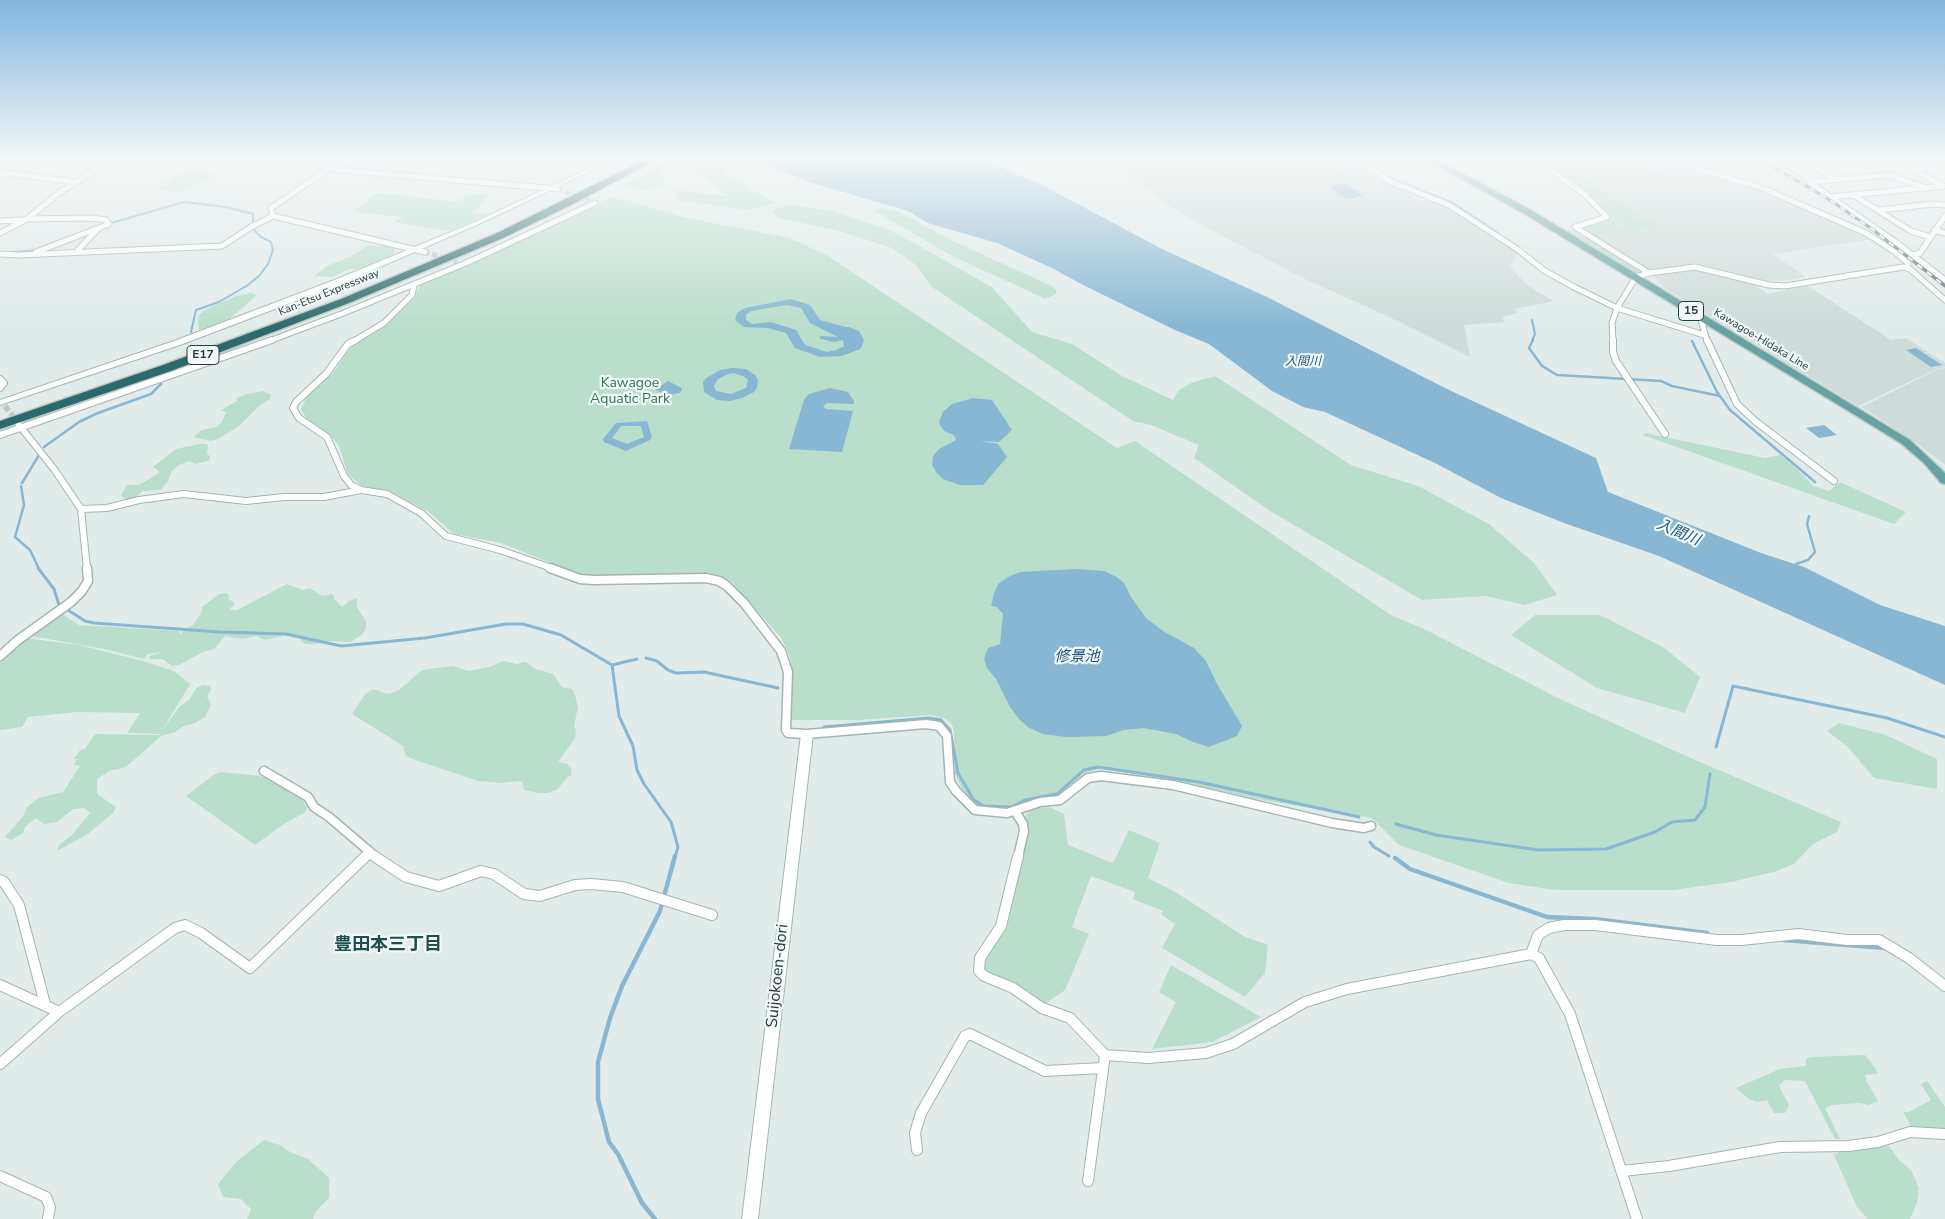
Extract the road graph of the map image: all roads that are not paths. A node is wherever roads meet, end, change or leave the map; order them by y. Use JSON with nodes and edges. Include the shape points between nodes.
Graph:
{"nodes":[{"id":1,"x":32,"y":215,"type":"edge"},
{"id":2,"x":495,"y":215,"type":"edge"},
{"id":3,"x":525,"y":215,"type":"edge"},
{"id":4,"x":539,"y":215,"type":"edge"},
{"id":5,"x":569,"y":215,"type":"edge"},
{"id":6,"x":1464,"y":215,"type":"edge"},
{"id":7,"x":1532,"y":215,"type":"edge"},
{"id":8,"x":1604,"y":215,"type":"edge"},
{"id":9,"x":1824,"y":215,"type":"edge"},
{"id":10,"x":1855,"y":215,"type":"edge"},
{"id":11,"x":1887,"y":215,"type":"edge"},
{"id":12,"x":273,"y":216,"type":"joint"},
{"id":13,"x":1945,"y":216,"type":"edge"},
{"id":14,"x":26,"y":220,"type":"junction"},
{"id":15,"x":0,"y":221,"type":"edge"},
{"id":16,"x":98,"y":229,"type":"junction"},
{"id":17,"x":1934,"y":230,"type":"junction"},
{"id":18,"x":0,"y":233,"type":"edge"},
{"id":19,"x":1945,"y":233,"type":"edge"},
{"id":20,"x":1930,"y":237,"type":"junction"},
{"id":21,"x":416,"y":250,"type":"junction"},
{"id":22,"x":76,"y":252,"type":"junction"},
{"id":23,"x":425,"y":252,"type":"tunnel mouth"},
{"id":24,"x":0,"y":254,"type":"edge"},
{"id":25,"x":30,"y":255,"type":"junction"},
{"id":26,"x":1913,"y":256,"type":"junction"},
{"id":27,"x":457,"y":262,"type":"tunnel mouth"},
{"id":28,"x":466,"y":263,"type":"junction"},
{"id":29,"x":1907,"y":267,"type":"junction"},
{"id":30,"x":1649,"y":273,"type":"junction"},
{"id":31,"x":1636,"y":277,"type":"junction"},
{"id":32,"x":1945,"y":280,"type":"edge"},
{"id":33,"x":414,"y":285,"type":"junction"},
{"id":34,"x":1945,"y":300,"type":"edge"},
{"id":35,"x":1617,"y":308,"type":"junction"},
{"id":36,"x":1700,"y":316,"type":"junction"},
{"id":37,"x":1704,"y":335,"type":"junction"},
{"id":38,"x":0,"y":379,"type":"edge"},
{"id":39,"x":0,"y":388,"type":"edge"},
{"id":40,"x":2,"y":406,"type":"edge"},
{"id":41,"x":0,"y":425,"type":"edge"},
{"id":42,"x":20,"y":427,"type":"junction"},
{"id":43,"x":1664,"y":434,"type":"dead end"},
{"id":44,"x":0,"y":435,"type":"edge"},
{"id":45,"x":1945,"y":480,"type":"edge"},
{"id":46,"x":1834,"y":481,"type":"dead end"},
{"id":47,"x":361,"y":490,"type":"junction"},
{"id":48,"x":81,"y":509,"type":"junction"},
{"id":49,"x":0,"y":656,"type":"edge"},
{"id":50,"x":807,"y":734,"type":"junction"},
{"id":51,"x":264,"y":772,"type":"dead end"},
{"id":52,"x":1015,"y":811,"type":"junction"},
{"id":53,"x":1371,"y":826,"type":"dead end"},
{"id":54,"x":369,"y":853,"type":"junction"},
{"id":55,"x":0,"y":880,"type":"edge"},
{"id":56,"x":712,"y":915,"type":"dead end"},
{"id":57,"x":1531,"y":954,"type":"junction"},
{"id":58,"x":0,"y":985,"type":"edge"},
{"id":59,"x":1945,"y":986,"type":"edge"},
{"id":60,"x":45,"y":1004,"type":"junction"},
{"id":61,"x":59,"y":1012,"type":"junction"},
{"id":62,"x":1104,"y":1055,"type":"junction"},
{"id":63,"x":0,"y":1064,"type":"edge"},
{"id":64,"x":1103,"y":1068,"type":"junction"},
{"id":65,"x":1945,"y":1134,"type":"edge"},
{"id":66,"x":917,"y":1150,"type":"dead end"},
{"id":67,"x":1622,"y":1171,"type":"junction"},
{"id":68,"x":0,"y":1176,"type":"edge"},
{"id":69,"x":1088,"y":1181,"type":"dead end"},
{"id":70,"x":48,"y":1219,"type":"edge"},
{"id":71,"x":750,"y":1219,"type":"edge"},
{"id":72,"x":1637,"y":1219,"type":"edge"}],
"edges":[{"from":1,"to":14,"type":"street"},
{"from":2,"to":21,"type":"street"},
{"from":3,"to":40,"type":"highway","name":"Kan-Etsu Expressway","number":"E17","via":[[340,293],[163,359]]},
{"from":4,"to":41,"type":"highway","name":"Kan-Etsu Expressway","number":"E17","via":[[499,236],[353,297],[167,368]]},
{"from":5,"to":28,"type":"street"},
{"from":6,"to":35,"type":"street","via":[[1545,271]]},
{"from":7,"to":31,"type":"main road","name":"Kawagoe-Hidaka Line","number":"15"},
{"from":8,"to":30,"type":"street","via":[[1607,218],[1575,227]]},
{"from":9,"to":29,"type":"street","via":[[1866,233],[1895,252],[1908,264]]},
{"from":10,"to":26,"type":"street"},
{"from":11,"to":20,"type":"street"},
{"from":12,"to":21,"type":"street"},
{"from":12,"to":22,"type":"street","via":[[222,246]]},
{"from":13,"to":17,"type":"street"},
{"from":14,"to":15,"type":"street"},
{"from":14,"to":16,"type":"street","via":[[80,218],[108,222]]},
{"from":14,"to":18,"type":"street"},
{"from":16,"to":22,"type":"street"},
{"from":16,"to":25,"type":"street"},
{"from":17,"to":19,"type":"street"},
{"from":17,"to":20,"type":"street"},
{"from":20,"to":26,"type":"street","via":[[1920,252]]},
{"from":21,"to":23,"type":"street"},
{"from":21,"to":40,"type":"street","via":[[210,332]]},
{"from":22,"to":25,"type":"street"},
{"from":24,"to":25,"type":"street"},
{"from":26,"to":32,"type":"street"},
{"from":27,"to":28,"type":"street"},
{"from":28,"to":33,"type":"street"},
{"from":29,"to":30,"type":"street","via":[[1785,286],[1695,267]]},
{"from":29,"to":34,"type":"street"},
{"from":30,"to":31,"type":"street"},
{"from":31,"to":35,"type":"street"},
{"from":31,"to":36,"type":"main road","name":"Kawagoe-Hidaka Line","number":"15"},
{"from":33,"to":42,"type":"street","via":[[194,368]]},
{"from":33,"to":47,"type":"street","via":[[412,295],[403,305],[384,323],[348,344],[326,374],[293,408],[299,418],[327,437],[344,476]]},
{"from":35,"to":37,"type":"street"},
{"from":35,"to":43,"type":"street","via":[[1612,323],[1616,361]]},
{"from":36,"to":37,"type":"street"},
{"from":36,"to":45,"type":"main road","name":"Kawagoe-Hidaka Line","number":"15","via":[[1888,431],[1916,451]]},
{"from":37,"to":46,"type":"street","via":[[1737,404]]},
{"from":38,"to":39,"type":"street","via":[[4,383]]},
{"from":42,"to":44,"type":"street"},
{"from":42,"to":48,"type":"street"},
{"from":47,"to":48,"type":"street","via":[[324,497],[246,501],[184,494],[107,508]]},
{"from":47,"to":50,"type":"street","via":[[387,494],[421,513],[446,536],[500,550],[580,579],[706,578],[719,581],[744,603],[781,651],[788,672],[786,730]]},
{"from":48,"to":49,"type":"street","via":[[88,581],[71,602]]},
{"from":50,"to":52,"type":"street","via":[[926,724],[939,726],[947,736],[948,772],[956,791],[975,810],[993,813]]},
{"from":50,"to":71,"type":"street","name":"Suijokoen-dori"},
{"from":51,"to":54,"type":"street","via":[[308,797],[314,807]]},
{"from":52,"to":53,"type":"street","via":[[1040,802],[1060,800],[1088,778],[1101,776],[1173,785],[1332,823],[1364,828]]},
{"from":52,"to":62,"type":"street","via":[[1024,831],[1001,926],[980,958],[980,971],[1042,1008],[1070,1018]]},
{"from":54,"to":56,"type":"street","via":[[406,877],[439,886],[481,870],[494,874],[524,894],[540,896],[575,885],[623,887]]},
{"from":54,"to":61,"type":"street","via":[[250,968],[184,925],[175,928]]},
{"from":55,"to":60,"type":"street","via":[[19,905]]},
{"from":57,"to":59,"type":"street","via":[[1538,935],[1564,924],[1717,940],[1798,934],[1879,940]]},
{"from":57,"to":62,"type":"street","via":[[1347,989],[1304,1002],[1232,1044],[1206,1052],[1148,1058]]},
{"from":57,"to":67,"type":"street","via":[[1539,958],[1570,1014]]},
{"from":58,"to":60,"type":"street"},
{"from":60,"to":61,"type":"street"},
{"from":61,"to":63,"type":"street"},
{"from":62,"to":64,"type":"street"},
{"from":64,"to":66,"type":"street","via":[[1045,1071],[970,1034],[965,1036],[921,1113],[915,1132]]},
{"from":64,"to":69,"type":"street"},
{"from":65,"to":67,"type":"street","via":[[1910,1132],[1878,1142],[1780,1147]]},
{"from":67,"to":72,"type":"street"},
{"from":68,"to":70,"type":"street","via":[[46,1197],[50,1207]]}]}
